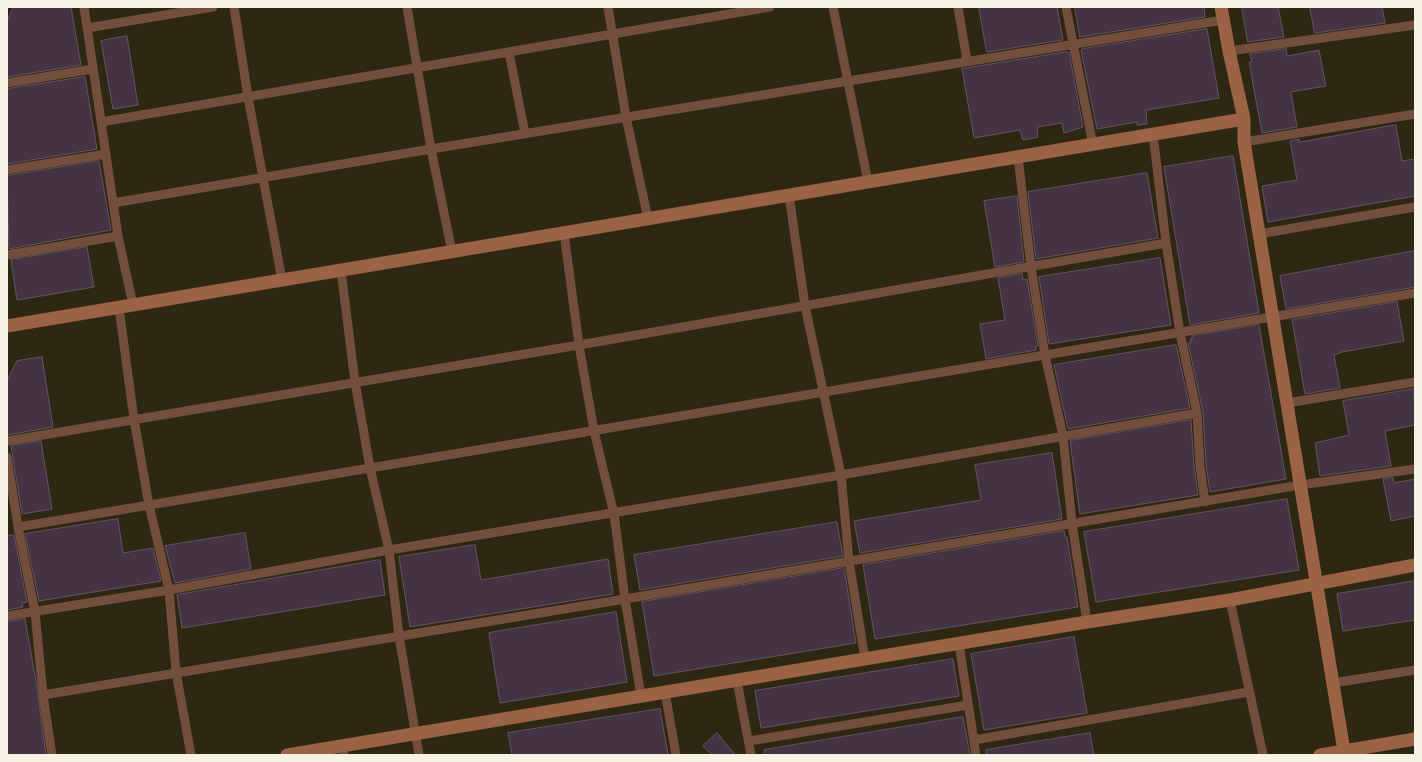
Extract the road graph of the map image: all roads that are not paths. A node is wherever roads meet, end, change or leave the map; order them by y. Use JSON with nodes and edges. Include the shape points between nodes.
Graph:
{"nodes":[{"id":1,"x":84,"y":7,"type":"edge"},
{"id":2,"x":213,"y":7,"type":"edge"},
{"id":3,"x":234,"y":7,"type":"edge"},
{"id":4,"x":407,"y":7,"type":"edge"},
{"id":5,"x":608,"y":7,"type":"edge"},
{"id":6,"x":770,"y":7,"type":"edge"},
{"id":7,"x":833,"y":7,"type":"edge"},
{"id":8,"x":958,"y":7,"type":"edge"},
{"id":9,"x":1066,"y":7,"type":"edge"},
{"id":10,"x":203,"y":8,"type":"edge"},
{"id":11,"x":1222,"y":14,"type":"edge"},
{"id":12,"x":1415,"y":25,"type":"edge"},
{"id":13,"x":87,"y":28,"type":"junction"},
{"id":14,"x":613,"y":34,"type":"junction"},
{"id":15,"x":1073,"y":45,"type":"junction"},
{"id":16,"x":1229,"y":51,"type":"junction"},
{"id":17,"x":509,"y":52,"type":"junction"},
{"id":18,"x":967,"y":61,"type":"junction"},
{"id":19,"x":418,"y":67,"type":"junction"},
{"id":20,"x":93,"y":69,"type":"junction"},
{"id":21,"x":849,"y":82,"type":"junction"},
{"id":22,"x":7,"y":83,"type":"edge"},
{"id":23,"x":248,"y":97,"type":"junction"},
{"id":24,"x":1415,"y":114,"type":"edge"},
{"id":25,"x":626,"y":117,"type":"junction"},
{"id":26,"x":1244,"y":119,"type":"junction"},
{"id":27,"x":101,"y":122,"type":"junction"},
{"id":28,"x":525,"y":134,"type":"junction"},
{"id":29,"x":1153,"y":134,"type":"junction"},
{"id":30,"x":1244,"y":142,"type":"junction"},
{"id":31,"x":1093,"y":144,"type":"junction"},
{"id":32,"x":431,"y":149,"type":"junction"},
{"id":33,"x":106,"y":154,"type":"junction"},
{"id":34,"x":1018,"y":157,"type":"junction"},
{"id":35,"x":7,"y":170,"type":"edge"},
{"id":36,"x":262,"y":178,"type":"junction"},
{"id":37,"x":868,"y":182,"type":"junction"},
{"id":38,"x":789,"y":195,"type":"junction"},
{"id":39,"x":113,"y":203,"type":"junction"},
{"id":40,"x":1415,"y":207,"type":"edge"},
{"id":41,"x":648,"y":219,"type":"junction"},
{"id":42,"x":564,"y":233,"type":"junction"},
{"id":43,"x":1259,"y":234,"type":"junction"},
{"id":44,"x":118,"y":236,"type":"junction"},
{"id":45,"x":1166,"y":243,"type":"junction"},
{"id":46,"x":452,"y":252,"type":"junction"},
{"id":47,"x":7,"y":255,"type":"edge"},
{"id":48,"x":1031,"y":267,"type":"junction"},
{"id":49,"x":342,"y":270,"type":"junction"},
{"id":50,"x":282,"y":280,"type":"junction"},
{"id":51,"x":1415,"y":293,"type":"edge"},
{"id":52,"x":1415,"y":297,"type":"edge"},
{"id":53,"x":132,"y":305,"type":"junction"},
{"id":54,"x":805,"y":306,"type":"junction"},
{"id":55,"x":119,"y":308,"type":"junction"},
{"id":56,"x":1272,"y":317,"type":"junction"},
{"id":57,"x":7,"y":326,"type":"edge"},
{"id":58,"x":1180,"y":333,"type":"junction"},
{"id":59,"x":579,"y":345,"type":"junction"},
{"id":60,"x":1045,"y":355,"type":"junction"},
{"id":61,"x":355,"y":382,"type":"junction"},
{"id":62,"x":1415,"y":382,"type":"edge"},
{"id":63,"x":822,"y":393,"type":"junction"},
{"id":64,"x":1286,"y":404,"type":"junction"},
{"id":65,"x":1197,"y":413,"type":"junction"},
{"id":66,"x":134,"y":419,"type":"junction"},
{"id":67,"x":594,"y":431,"type":"junction"},
{"id":68,"x":1063,"y":436,"type":"junction"},
{"id":69,"x":7,"y":441,"type":"edge"},
{"id":70,"x":7,"y":457,"type":"edge"},
{"id":71,"x":370,"y":468,"type":"junction"},
{"id":72,"x":1415,"y":469,"type":"edge"},
{"id":73,"x":840,"y":475,"type":"junction"},
{"id":74,"x":1300,"y":485,"type":"junction"},
{"id":75,"x":1205,"y":502,"type":"junction"},
{"id":76,"x":149,"y":505,"type":"junction"},
{"id":77,"x":614,"y":514,"type":"junction"},
{"id":78,"x":1072,"y":524,"type":"junction"},
{"id":79,"x":18,"y":528,"type":"junction"},
{"id":80,"x":389,"y":550,"type":"junction"},
{"id":81,"x":849,"y":561,"type":"junction"},
{"id":82,"x":1415,"y":565,"type":"edge"},
{"id":83,"x":1316,"y":585,"type":"junction"},
{"id":84,"x":169,"y":590,"type":"junction"},
{"id":85,"x":625,"y":599,"type":"junction"},
{"id":86,"x":1230,"y":600,"type":"junction"},
{"id":87,"x":35,"y":612,"type":"junction"},
{"id":88,"x":7,"y":616,"type":"edge"},
{"id":89,"x":1087,"y":622,"type":"junction"},
{"id":90,"x":399,"y":636,"type":"junction"},
{"id":91,"x":959,"y":644,"type":"junction"},
{"id":92,"x":864,"y":659,"type":"junction"},
{"id":93,"x":1415,"y":670,"type":"edge"},
{"id":94,"x":176,"y":672,"type":"junction"},
{"id":95,"x":737,"y":681,"type":"junction"},
{"id":96,"x":1333,"y":683,"type":"junction"},
{"id":97,"x":666,"y":692,"type":"junction"},
{"id":98,"x":1249,"y":692,"type":"junction"},
{"id":99,"x":43,"y":695,"type":"junction"},
{"id":100,"x":642,"y":696,"type":"junction"},
{"id":101,"x":968,"y":706,"type":"junction"},
{"id":102,"x":416,"y":734,"type":"junction"},
{"id":103,"x":1415,"y":739,"type":"edge"},
{"id":104,"x":974,"y":740,"type":"junction"},
{"id":105,"x":749,"y":741,"type":"junction"},
{"id":106,"x":344,"y":750,"type":"edge"},
{"id":107,"x":1344,"y":751,"type":"junction"},
{"id":108,"x":52,"y":755,"type":"edge"},
{"id":109,"x":191,"y":755,"type":"edge"},
{"id":110,"x":287,"y":755,"type":"edge"},
{"id":111,"x":419,"y":755,"type":"edge"},
{"id":112,"x":676,"y":755,"type":"edge"},
{"id":113,"x":751,"y":755,"type":"edge"},
{"id":114,"x":976,"y":755,"type":"edge"},
{"id":115,"x":1263,"y":755,"type":"edge"},
{"id":116,"x":1320,"y":755,"type":"edge"}],
"edges":[{"from":1,"to":13,"type":"street"},
{"from":2,"to":10,"type":"street"},
{"from":3,"to":23,"type":"street"},
{"from":4,"to":19,"type":"street"},
{"from":5,"to":14,"type":"street"},
{"from":6,"to":14,"type":"street"},
{"from":7,"to":21,"type":"street"},
{"from":8,"to":18,"type":"street"},
{"from":9,"to":15,"type":"street"},
{"from":10,"to":13,"type":"street"},
{"from":11,"to":15,"type":"street"},
{"from":11,"to":16,"type":"street"},
{"from":12,"to":16,"type":"street"},
{"from":13,"to":20,"type":"street"},
{"from":14,"to":17,"type":"street"},
{"from":14,"to":25,"type":"street"},
{"from":15,"to":18,"type":"street"},
{"from":15,"to":31,"type":"street"},
{"from":16,"to":26,"type":"street"},
{"from":17,"to":19,"type":"street"},
{"from":17,"to":28,"type":"street"},
{"from":18,"to":21,"type":"street"},
{"from":19,"to":23,"type":"street"},
{"from":19,"to":32,"type":"street"},
{"from":20,"to":22,"type":"street"},
{"from":20,"to":27,"type":"street"},
{"from":21,"to":25,"type":"street"},
{"from":21,"to":37,"type":"street"},
{"from":23,"to":27,"type":"street"},
{"from":23,"to":36,"type":"street"},
{"from":24,"to":30,"type":"street"},
{"from":25,"to":28,"type":"street"},
{"from":25,"to":41,"type":"street"},
{"from":26,"to":29,"type":"street"},
{"from":26,"to":30,"type":"street"},
{"from":27,"to":33,"type":"street"},
{"from":28,"to":32,"type":"street"},
{"from":29,"to":31,"type":"street"},
{"from":29,"to":45,"type":"street"},
{"from":30,"to":43,"type":"street"},
{"from":31,"to":34,"type":"street"},
{"from":32,"to":36,"type":"street"},
{"from":32,"to":46,"type":"street"},
{"from":33,"to":35,"type":"street"},
{"from":33,"to":39,"type":"street"},
{"from":34,"to":37,"type":"street"},
{"from":34,"to":48,"type":"street"},
{"from":36,"to":39,"type":"street"},
{"from":36,"to":50,"type":"street"},
{"from":37,"to":38,"type":"street"},
{"from":38,"to":41,"type":"street"},
{"from":38,"to":54,"type":"street"},
{"from":39,"to":44,"type":"street"},
{"from":40,"to":43,"type":"street"},
{"from":41,"to":42,"type":"street"},
{"from":42,"to":46,"type":"street"},
{"from":42,"to":59,"type":"street"},
{"from":43,"to":56,"type":"street"},
{"from":44,"to":47,"type":"street"},
{"from":44,"to":53,"type":"street"},
{"from":45,"to":48,"type":"street"},
{"from":45,"to":58,"type":"street"},
{"from":46,"to":49,"type":"street"},
{"from":48,"to":54,"type":"street"},
{"from":48,"to":60,"type":"street"},
{"from":49,"to":50,"type":"street"},
{"from":49,"to":61,"type":"street"},
{"from":50,"to":53,"type":"street"},
{"from":51,"to":52,"type":"street"},
{"from":51,"to":56,"type":"street"},
{"from":53,"to":55,"type":"street"},
{"from":54,"to":59,"type":"street"},
{"from":54,"to":63,"type":"street"},
{"from":55,"to":57,"type":"street"},
{"from":55,"to":66,"type":"street"},
{"from":56,"to":58,"type":"street"},
{"from":56,"to":64,"type":"street"},
{"from":58,"to":60,"type":"street"},
{"from":58,"to":65,"type":"street"},
{"from":59,"to":61,"type":"street"},
{"from":59,"to":67,"type":"street"},
{"from":60,"to":63,"type":"street"},
{"from":60,"to":68,"type":"street"},
{"from":61,"to":66,"type":"street"},
{"from":61,"to":71,"type":"street"},
{"from":62,"to":64,"type":"street"},
{"from":63,"to":67,"type":"street"},
{"from":63,"to":73,"type":"street"},
{"from":64,"to":74,"type":"street"},
{"from":65,"to":68,"type":"street"},
{"from":65,"to":75,"type":"street"},
{"from":66,"to":69,"type":"street"},
{"from":66,"to":76,"type":"street"},
{"from":67,"to":71,"type":"street"},
{"from":67,"to":77,"type":"street"},
{"from":68,"to":73,"type":"street"},
{"from":68,"to":78,"type":"street"},
{"from":70,"to":79,"type":"street"},
{"from":71,"to":76,"type":"street"},
{"from":71,"to":80,"type":"street"},
{"from":72,"to":74,"type":"street"},
{"from":73,"to":77,"type":"street"},
{"from":73,"to":81,"type":"street"},
{"from":74,"to":75,"type":"street"},
{"from":74,"to":83,"type":"street"},
{"from":75,"to":78,"type":"street"},
{"from":76,"to":79,"type":"street"},
{"from":76,"to":84,"type":"street"},
{"from":77,"to":80,"type":"street"},
{"from":77,"to":85,"type":"street"},
{"from":78,"to":81,"type":"street"},
{"from":78,"to":89,"type":"street"},
{"from":79,"to":87,"type":"street"},
{"from":80,"to":84,"type":"street"},
{"from":80,"to":90,"type":"street"},
{"from":81,"to":85,"type":"street"},
{"from":81,"to":92,"type":"street"},
{"from":82,"to":83,"type":"street","via":[[1360,574]]},
{"from":83,"to":86,"type":"street"},
{"from":83,"to":96,"type":"street"},
{"from":84,"to":87,"type":"street"},
{"from":84,"to":94,"type":"street"},
{"from":85,"to":90,"type":"street"},
{"from":85,"to":100,"type":"street"},
{"from":86,"to":89,"type":"street"},
{"from":86,"to":98,"type":"street"},
{"from":87,"to":88,"type":"street"},
{"from":87,"to":99,"type":"street"},
{"from":89,"to":91,"type":"street"},
{"from":90,"to":94,"type":"street"},
{"from":90,"to":102,"type":"street"},
{"from":91,"to":92,"type":"street"},
{"from":91,"to":101,"type":"street"},
{"from":92,"to":95,"type":"street"},
{"from":93,"to":96,"type":"street"},
{"from":94,"to":99,"type":"street"},
{"from":94,"to":109,"type":"street"},
{"from":95,"to":97,"type":"street"},
{"from":95,"to":105,"type":"street"},
{"from":96,"to":107,"type":"street"},
{"from":97,"to":100,"type":"street"},
{"from":97,"to":112,"type":"street"},
{"from":98,"to":104,"type":"street"},
{"from":98,"to":115,"type":"street"},
{"from":99,"to":108,"type":"street"},
{"from":100,"to":102,"type":"street"},
{"from":101,"to":104,"type":"street"},
{"from":101,"to":105,"type":"street"},
{"from":102,"to":106,"type":"street"},
{"from":102,"to":111,"type":"street"},
{"from":103,"to":107,"type":"street"},
{"from":104,"to":114,"type":"street"},
{"from":105,"to":113,"type":"street"},
{"from":106,"to":110,"type":"street"},
{"from":107,"to":116,"type":"street"}]}
